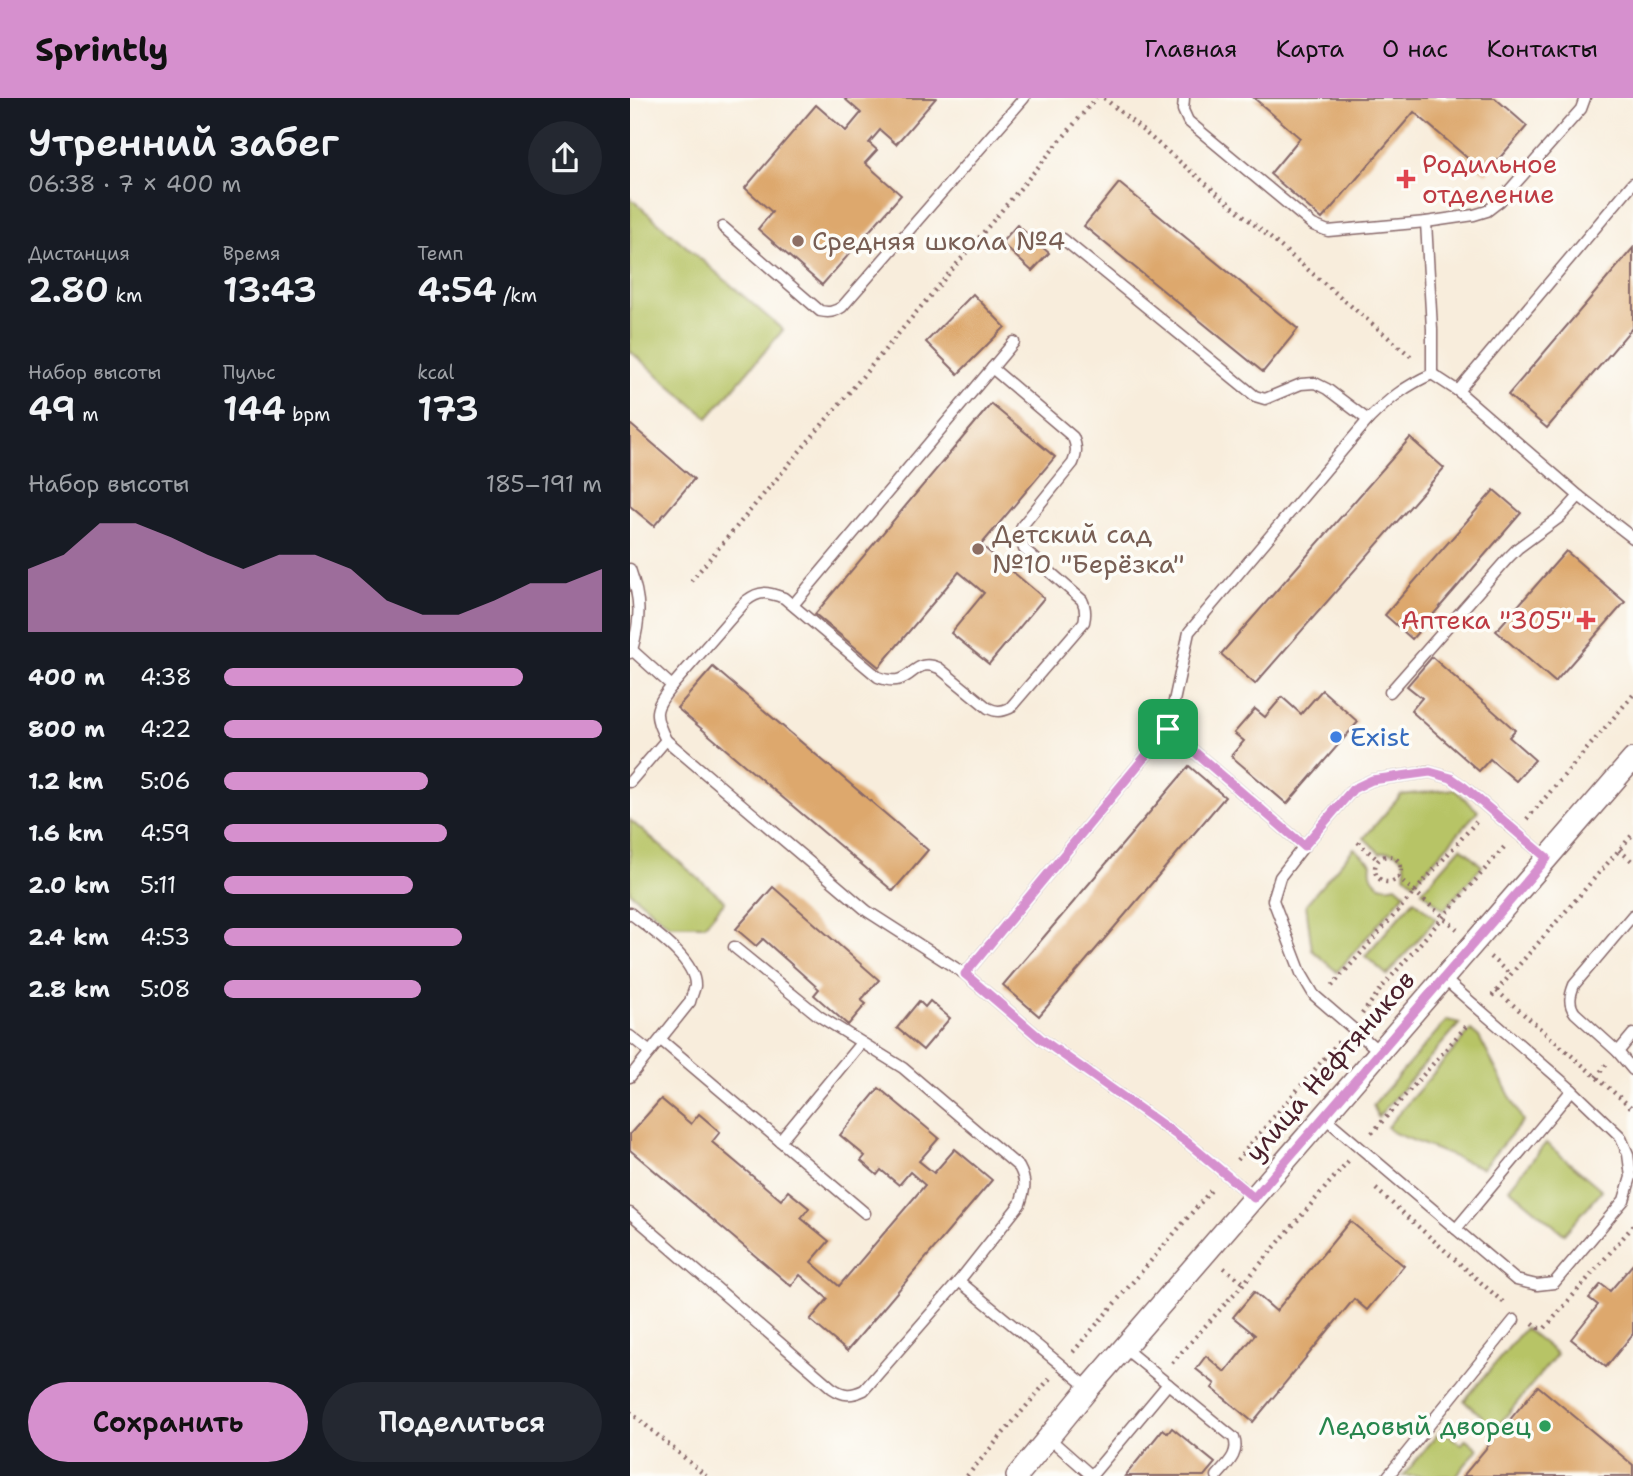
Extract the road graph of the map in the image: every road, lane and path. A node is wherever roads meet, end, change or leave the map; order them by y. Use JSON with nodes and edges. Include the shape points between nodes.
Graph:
{"nodes":[{"id":1,"x":1024,"y":98,"type":"edge"},
{"id":2,"x":1096,"y":98,"type":"edge"},
{"id":3,"x":1104,"y":98,"type":"edge"},
{"id":4,"x":1184,"y":98,"type":"edge"},
{"id":5,"x":1585,"y":98,"type":"edge"},
{"id":6,"x":1633,"y":183,"type":"edge"},
{"id":7,"x":1426,"y":222,"type":"junction"},
{"id":8,"x":723,"y":227,"type":"dead end"},
{"id":9,"x":1063,"y":239,"type":"dead end"},
{"id":10,"x":1014,"y":342,"type":"dead end"},
{"id":11,"x":992,"y":368,"type":"junction"},
{"id":12,"x":1432,"y":374,"type":"junction"},
{"id":13,"x":1458,"y":391,"type":"junction"},
{"id":14,"x":1368,"y":420,"type":"junction"},
{"id":15,"x":1579,"y":496,"type":"junction"},
{"id":16,"x":1633,"y":538,"type":"edge"},
{"id":17,"x":630,"y":569,"type":"edge"},
{"id":18,"x":691,"y":581,"type":"dead end"},
{"id":19,"x":793,"y":605,"type":"junction"},
{"id":20,"x":631,"y":651,"type":"edge"},
{"id":21,"x":672,"y":686,"type":"junction"},
{"id":22,"x":1390,"y":692,"type":"dead end"},
{"id":23,"x":1168,"y":729,"type":"junction"},
{"id":24,"x":666,"y":740,"type":"junction"},
{"id":25,"x":1633,"y":759,"type":"edge"},
{"id":26,"x":630,"y":782,"type":"edge"},
{"id":27,"x":1489,"y":808,"type":"junction"},
{"id":28,"x":1358,"y":842,"type":"dead end"},
{"id":29,"x":1304,"y":846,"type":"junction"},
{"id":30,"x":1619,"y":850,"type":"dead end"},
{"id":31,"x":1547,"y":858,"type":"junction"},
{"id":32,"x":1378,"y":860,"type":"junction"},
{"id":33,"x":1633,"y":862,"type":"edge"},
{"id":34,"x":630,"y":913,"type":"edge"},
{"id":35,"x":1633,"y":915,"type":"edge"},
{"id":36,"x":734,"y":947,"type":"dead end"},
{"id":37,"x":965,"y":974,"type":"junction"},
{"id":38,"x":1443,"y":978,"type":"junction"},
{"id":39,"x":1384,"y":985,"type":"dead end"},
{"id":40,"x":1497,"y":991,"type":"dead end"},
{"id":41,"x":1320,"y":1000,"type":"junction"},
{"id":42,"x":1351,"y":1027,"type":"junction"},
{"id":43,"x":1633,"y":1034,"type":"edge"},
{"id":44,"x":630,"y":1036,"type":"edge"},
{"id":45,"x":661,"y":1040,"type":"junction"},
{"id":46,"x":861,"y":1043,"type":"junction"},
{"id":47,"x":650,"y":1052,"type":"junction"},
{"id":48,"x":1380,"y":1052,"type":"junction"},
{"id":49,"x":1618,"y":1052,"type":"junction"},
{"id":50,"x":1633,"y":1070,"type":"edge"},
{"id":51,"x":630,"y":1077,"type":"edge"},
{"id":52,"x":1572,"y":1090,"type":"junction"},
{"id":53,"x":1633,"y":1109,"type":"edge"},
{"id":54,"x":1324,"y":1117,"type":"junction"},
{"id":55,"x":780,"y":1141,"type":"junction"},
{"id":56,"x":1225,"y":1174,"type":"junction"},
{"id":57,"x":1367,"y":1181,"type":"dead end"},
{"id":58,"x":1254,"y":1198,"type":"junction"},
{"id":59,"x":630,"y":1213,"type":"edge"},
{"id":60,"x":865,"y":1213,"type":"dead end"},
{"id":61,"x":1456,"y":1229,"type":"junction"},
{"id":62,"x":958,"y":1280,"type":"junction"},
{"id":63,"x":1508,"y":1306,"type":"dead end"},
{"id":64,"x":1514,"y":1320,"type":"dead end"},
{"id":65,"x":1124,"y":1348,"type":"junction"},
{"id":66,"x":1062,"y":1366,"type":"junction"},
{"id":67,"x":1168,"y":1384,"type":"junction"},
{"id":68,"x":1089,"y":1388,"type":"junction"},
{"id":69,"x":630,"y":1412,"type":"edge"},
{"id":70,"x":1049,"y":1437,"type":"junction"},
{"id":71,"x":1092,"y":1475,"type":"edge"},
{"id":72,"x":706,"y":1476,"type":"edge"},
{"id":73,"x":967,"y":1476,"type":"edge"},
{"id":74,"x":1017,"y":1476,"type":"edge"},
{"id":75,"x":1217,"y":1476,"type":"edge"},
{"id":76,"x":1388,"y":1476,"type":"edge"}],
"edges":[{"from":1,"to":8,"type":"lane","via":[[836,311],[820,310]]},
{"from":2,"to":18,"type":"path"},
{"from":3,"to":12,"type":"path"},
{"from":4,"to":7,"type":"lane","via":[[1188,121],[1313,225],[1328,231]]},
{"from":5,"to":7,"type":"lane","via":[[1581,109],[1500,201],[1474,215]]},
{"from":6,"to":13,"type":"lane"},
{"from":7,"to":12,"type":"lane"},
{"from":9,"to":14,"type":"lane","via":[[1255,397],[1265,399],[1315,383]]},
{"from":10,"to":11,"type":"lane"},
{"from":11,"to":19,"type":"lane"},
{"from":11,"to":19,"type":"lane","via":[[1073,437],[1077,446],[1073,463],[1020,534],[1024,549],[1082,600],[1084,622],[1010,708],[995,712],[931,665],[917,668],[901,680],[878,677]]},
{"from":12,"to":13,"type":"lane"},
{"from":12,"to":14,"type":"lane","via":[[1391,397]]},
{"from":13,"to":15,"type":"lane"},
{"from":14,"to":23,"type":"lane","via":[[1189,632]]},
{"from":15,"to":16,"type":"lane"},
{"from":15,"to":22,"type":"lane","via":[[1551,526],[1508,558]]},
{"from":17,"to":20,"type":"lane","via":[[637,588],[639,625]]},
{"from":19,"to":21,"type":"lane","via":[[769,593],[755,594]]},
{"from":20,"to":21,"type":"lane"},
{"from":21,"to":24,"type":"lane","via":[[658,702],[656,721]]},
{"from":23,"to":29,"type":"lane"},
{"from":23,"to":37,"type":"lane"},
{"from":24,"to":26,"type":"lane"},
{"from":24,"to":37,"type":"lane","via":[[867,911]]},
{"from":25,"to":31,"type":"street","name":"улица Нефтяников"},
{"from":27,"to":29,"type":"lane","via":[[1451,778],[1430,772],[1372,780],[1353,789]]},
{"from":27,"to":31,"type":"lane"},
{"from":27,"to":41,"type":"path"},
{"from":28,"to":32,"type":"path"},
{"from":29,"to":41,"type":"lane","via":[[1280,877],[1273,900],[1301,974]]},
{"from":30,"to":33,"type":"path"},
{"from":31,"to":38,"type":"street","name":"улица Нефтяников"},
{"from":32,"to":32,"type":"path","via":[[1397,859],[1399,877],[1390,882],[1380,879],[1375,869]]},
{"from":34,"to":45,"type":"lane","via":[[685,958],[693,972],[690,1002]]},
{"from":35,"to":49,"type":"lane","via":[[1570,995],[1576,1013]]},
{"from":36,"to":46,"type":"lane","via":[[818,1016]]},
{"from":37,"to":56,"type":"lane","via":[[1041,1039]]},
{"from":38,"to":48,"type":"street","name":"улица Нефтяников"},
{"from":38,"to":52,"type":"lane"},
{"from":39,"to":42,"type":"path"},
{"from":40,"to":53,"type":"path"},
{"from":41,"to":42,"type":"lane"},
{"from":42,"to":48,"type":"lane"},
{"from":42,"to":56,"type":"path"},
{"from":43,"to":49,"type":"lane"},
{"from":44,"to":47,"type":"lane"},
{"from":45,"to":47,"type":"lane"},
{"from":45,"to":55,"type":"lane"},
{"from":46,"to":55,"type":"lane"},
{"from":46,"to":62,"type":"lane","via":[[903,1068],[1019,1167],[1025,1178],[1020,1205]]},
{"from":47,"to":51,"type":"lane"},
{"from":48,"to":54,"type":"street","name":"улица Нефтяников"},
{"from":49,"to":50,"type":"lane"},
{"from":52,"to":61,"type":"lane"},
{"from":52,"to":61,"type":"lane","via":[[1620,1136],[1631,1177],[1624,1200],[1554,1283],[1516,1280]]},
{"from":54,"to":58,"type":"street","name":"улица Нефтяников"},
{"from":54,"to":61,"type":"lane"},
{"from":55,"to":60,"type":"lane"},
{"from":56,"to":58,"type":"lane"},
{"from":56,"to":66,"type":"path"},
{"from":57,"to":63,"type":"path"},
{"from":58,"to":65,"type":"street","name":"улица Нефтяников"},
{"from":59,"to":62,"type":"lane","via":[[841,1394],[864,1391]]},
{"from":62,"to":66,"type":"lane"},
{"from":64,"to":76,"type":"lane"},
{"from":65,"to":67,"type":"lane"},
{"from":65,"to":68,"type":"street","name":"улица Нефтяников"},
{"from":66,"to":68,"type":"lane"},
{"from":66,"to":73,"type":"path"},
{"from":67,"to":71,"type":"lane"},
{"from":67,"to":75,"type":"lane","via":[[1234,1438],[1234,1456]]},
{"from":68,"to":70,"type":"street","name":"улица Нефтяников"},
{"from":69,"to":72,"type":"path"},
{"from":70,"to":71,"type":"lane"},
{"from":70,"to":74,"type":"street","name":"улица Нефтяников"}]}
